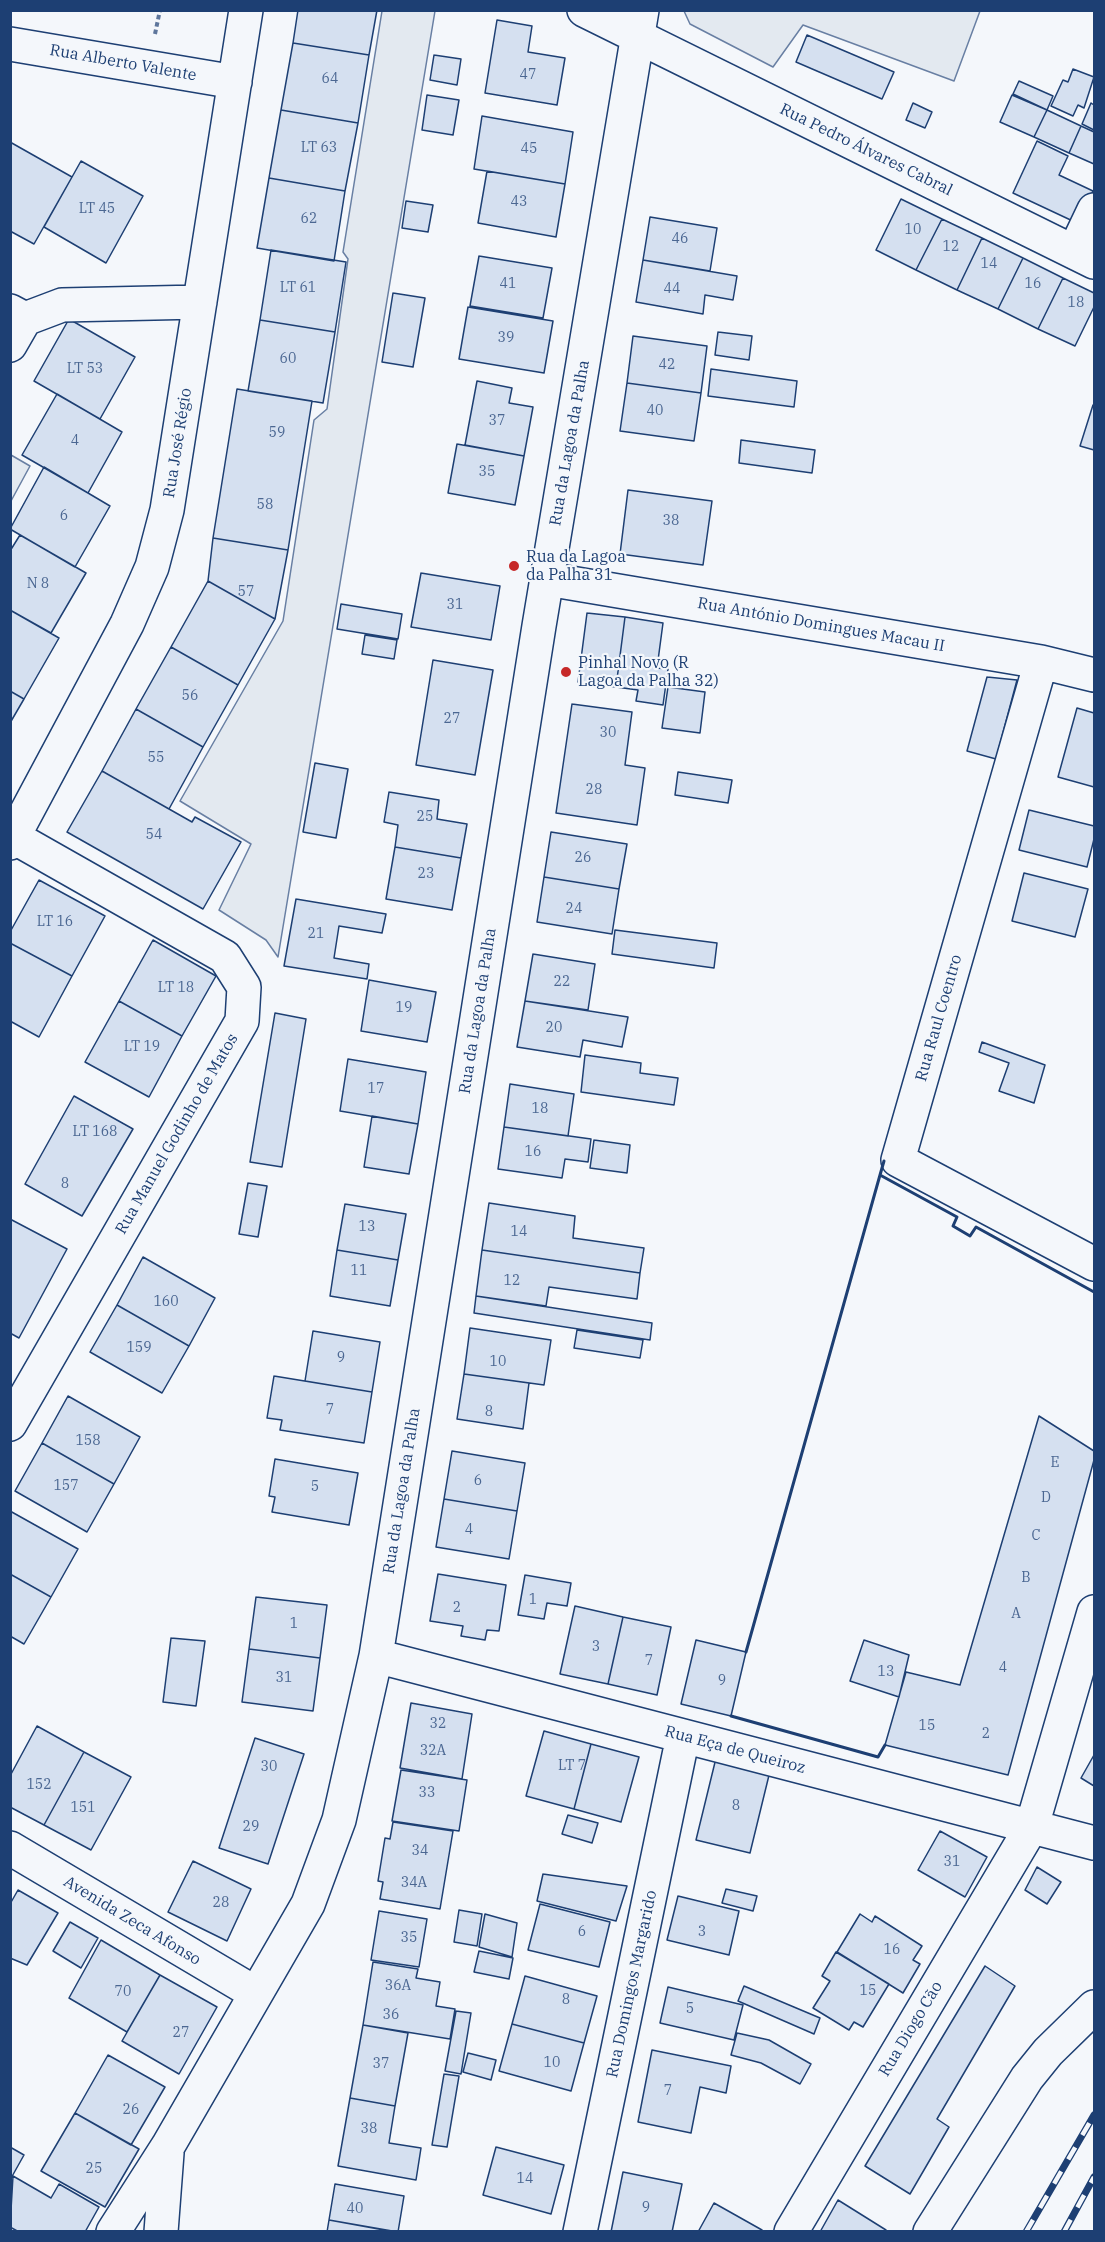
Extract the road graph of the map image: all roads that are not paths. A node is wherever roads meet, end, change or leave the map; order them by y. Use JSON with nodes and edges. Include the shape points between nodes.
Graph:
{"nodes":[{"id":1,"x":246,"y":10,"type":"edge"},
{"id":2,"x":584,"y":10,"type":"edge"},
{"id":3,"x":640,"y":24,"type":"edge"},
{"id":4,"x":10,"y":44,"type":"edge"},
{"id":5,"x":235,"y":82,"type":"junction"},
{"id":6,"x":1095,"y":210,"type":"edge"},
{"id":7,"x":1084,"y":257,"type":"edge"},
{"id":8,"x":200,"y":302,"type":"junction"},
{"id":9,"x":15,"y":325,"type":"edge"},
{"id":10,"x":547,"y":579,"type":"junction"},
{"id":11,"x":1041,"y":662,"type":"junction"},
{"id":12,"x":1095,"y":675,"type":"edge"},
{"id":13,"x":12,"y":838,"type":"edge"},
{"id":14,"x":1095,"y":1264,"type":"edge"},
{"id":15,"x":10,"y":1424,"type":"edge"},
{"id":16,"x":1095,"y":1612,"type":"edge"},
{"id":17,"x":376,"y":1656,"type":"junction"},
{"id":18,"x":683,"y":1736,"type":"junction"},
{"id":19,"x":1032,"y":1827,"type":"junction"},
{"id":20,"x":1095,"y":1843,"type":"edge"},
{"id":21,"x":10,"y":1848,"type":"edge"},
{"id":22,"x":255,"y":1993,"type":"junction"},
{"id":23,"x":1095,"y":2007,"type":"edge"},
{"id":24,"x":168,"y":2146,"type":"junction"},
{"id":25,"x":113,"y":2232,"type":"edge"},
{"id":26,"x":161,"y":2232,"type":"edge"},
{"id":27,"x":580,"y":2232,"type":"edge"},
{"id":28,"x":791,"y":2232,"type":"edge"},
{"id":29,"x":930,"y":2232,"type":"edge"}],
"edges":[{"from":1,"to":5,"type":"street","name":"Rua José Régio"},
{"from":2,"to":3,"type":"street","name":"Rua Pedro Álvares Cabral"},
{"from":3,"to":7,"type":"street","name":"Rua Pedro Álvares Cabral"},
{"from":3,"to":10,"type":"street","name":"Rua da Lagoa da Palha"},
{"from":4,"to":5,"type":"street","name":"Rua Alberto Valente"},
{"from":5,"to":8,"type":"street","name":"Rua José Régio"},
{"from":6,"to":7,"type":"street"},
{"from":8,"to":9,"type":"street","via":[[62,305]]},
{"from":8,"to":13,"type":"street","name":"Rua José Régio","via":[[167,510],[152,567],[127,624]]},
{"from":10,"to":11,"type":"street","name":"Rua António Domingues Macau II"},
{"from":10,"to":17,"type":"street","name":"Rua da Lagoa da Palha"},
{"from":11,"to":12,"type":"street","name":"Rua António Domingues Macau II"},
{"from":11,"to":14,"type":"street","name":"Rua Raul Coentro","via":[[898,1160]]},
{"from":13,"to":15,"type":"street","name":"Rua Manuel Godinho de Matos","via":[[225,957],[244,987],[242,1021]]},
{"from":16,"to":19,"type":"street","name":"Rua Diogo Cão"},
{"from":17,"to":18,"type":"street","name":"Rua Eça de Queiroz"},
{"from":17,"to":22,"type":"street","name":"Rua da Lagoa da Palha","via":[[339,1820],[308,1904]]},
{"from":18,"to":19,"type":"street","name":"Rua Eça de Queiroz"},
{"from":18,"to":27,"type":"street","name":"Rua Domingos Margarido"},
{"from":19,"to":20,"type":"street","name":"Rua Eça de Queiroz"},
{"from":19,"to":28,"type":"street","name":"Rua Diogo Cão"},
{"from":21,"to":22,"type":"street","name":"Avenida Zeca Afonso"},
{"from":22,"to":24,"type":"street","name":"Rua da Lagoa da Palha"},
{"from":23,"to":29,"type":"street","via":[[1027,2078]]},
{"from":24,"to":25,"type":"street","name":"Rua da Lagoa da Palha"},
{"from":24,"to":26,"type":"street"}]}
